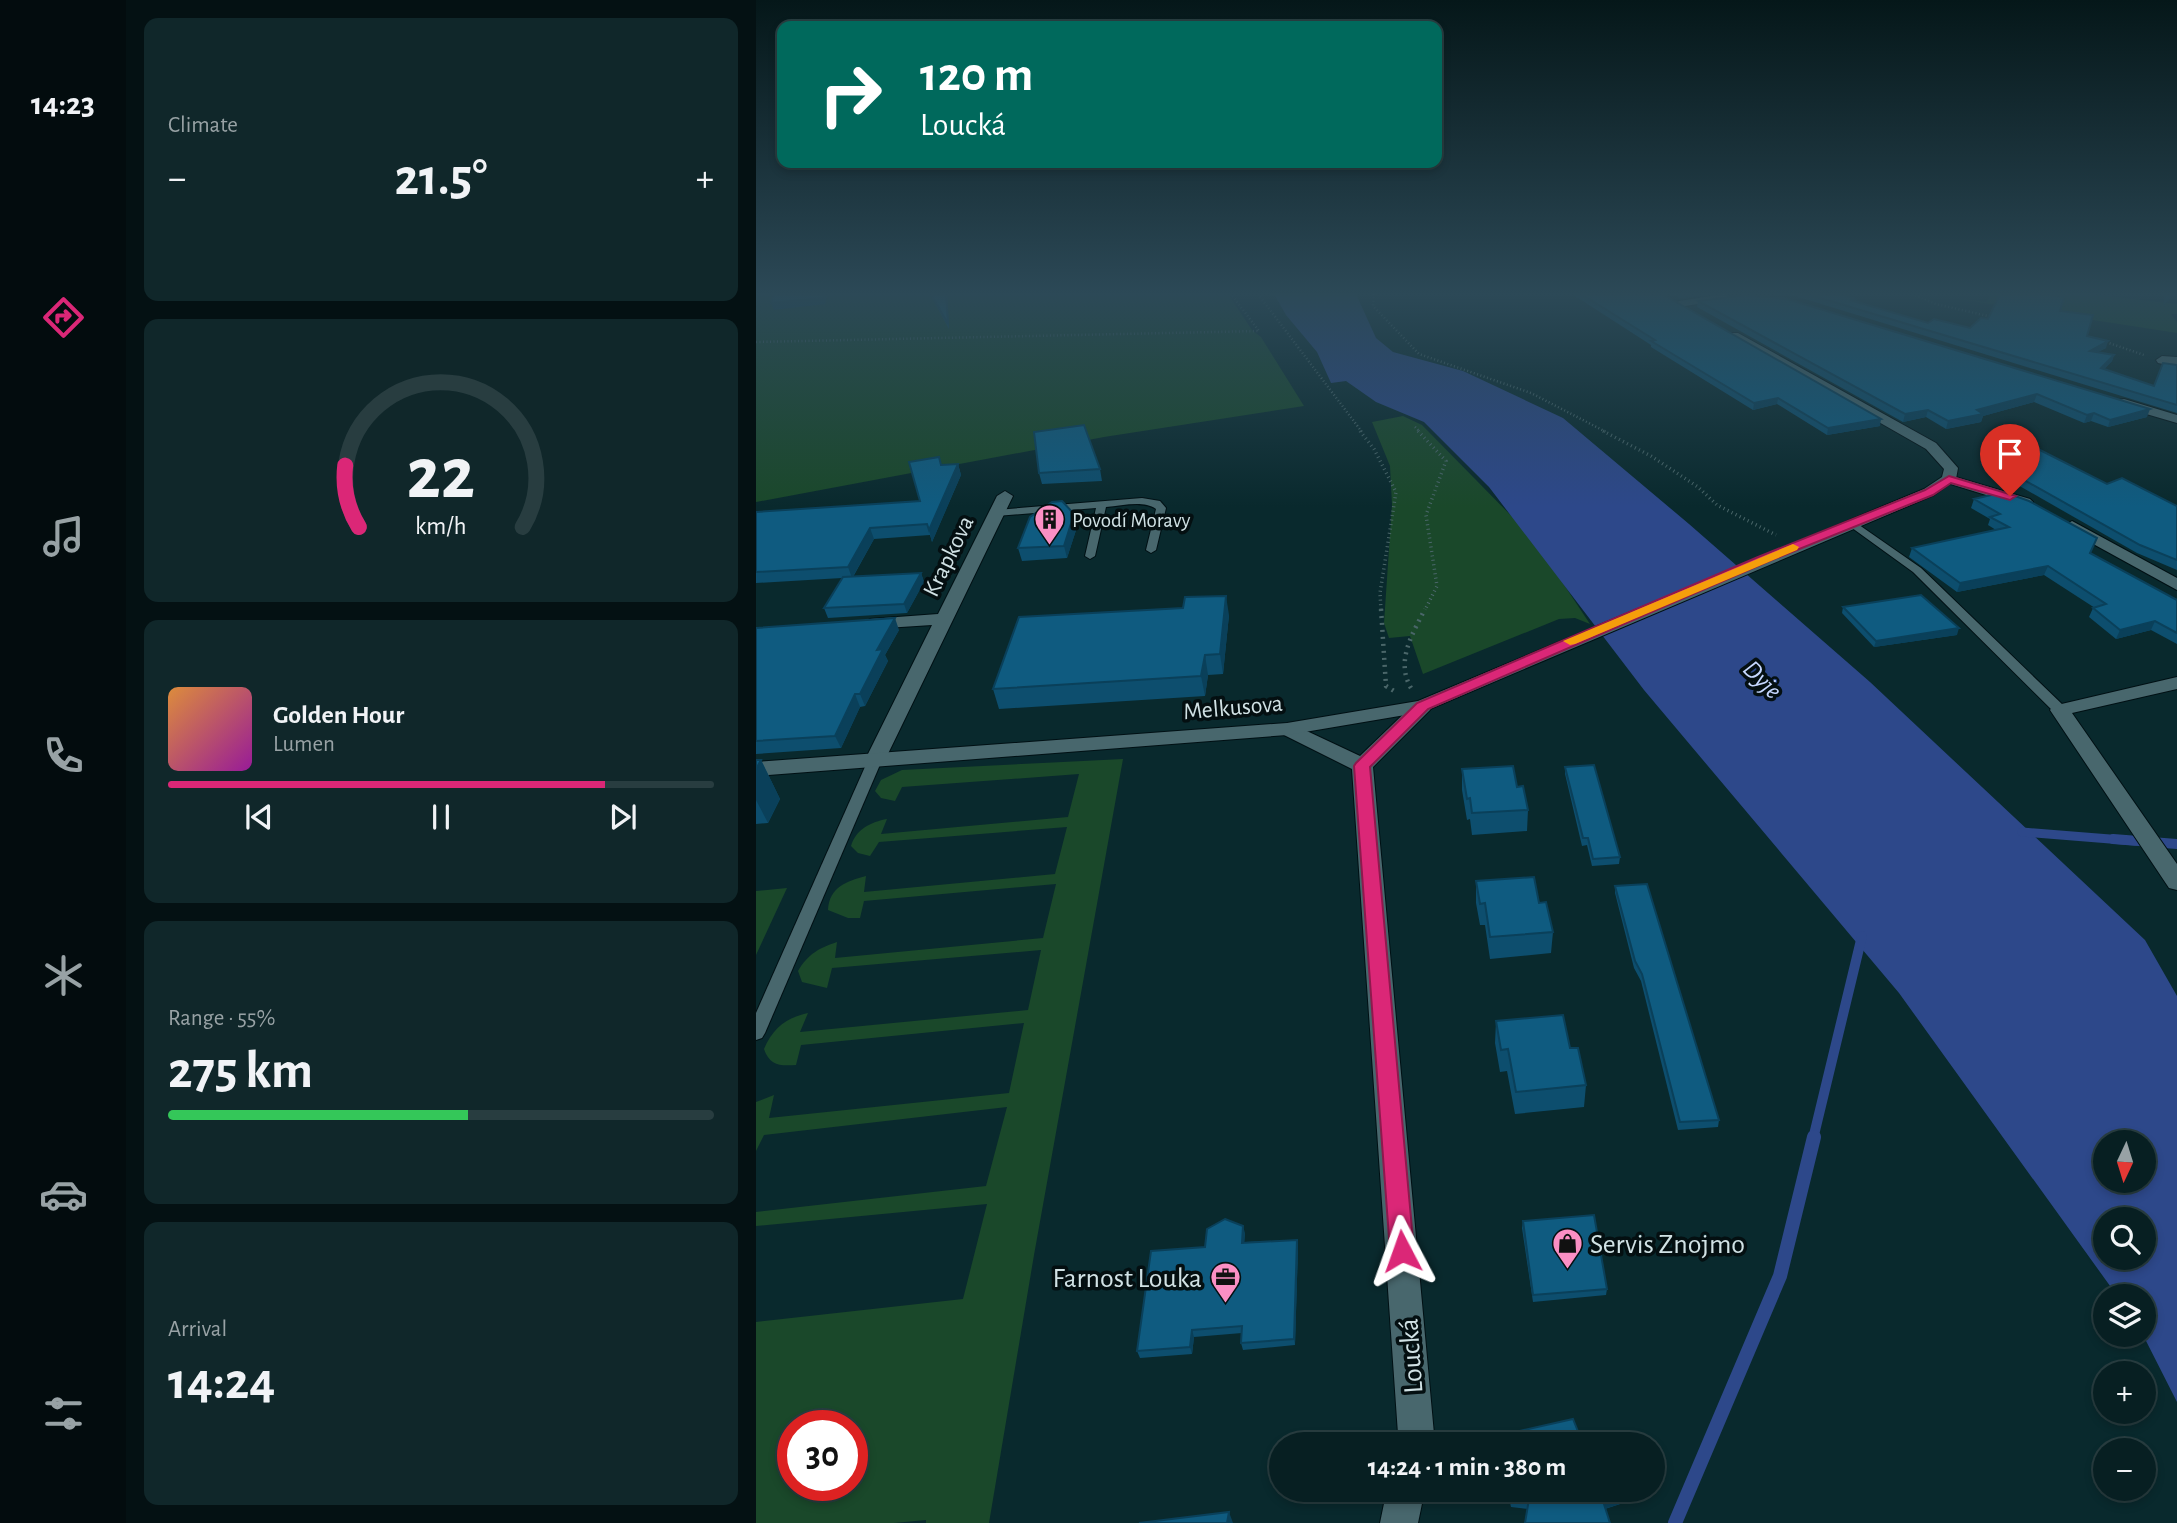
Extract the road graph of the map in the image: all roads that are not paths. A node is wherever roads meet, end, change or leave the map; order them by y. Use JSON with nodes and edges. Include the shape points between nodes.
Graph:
{"nodes":[{"id":1,"x":1787,"y":365,"type":"edge"},
{"id":2,"x":2112,"y":399,"type":"edge"},
{"id":3,"x":2177,"y":419,"type":"edge"},
{"id":4,"x":1949,"y":479,"type":"junction"},
{"id":5,"x":1005,"y":496,"type":"dead end"},
{"id":6,"x":1102,"y":504,"type":"junction"},
{"id":7,"x":996,"y":513,"type":"junction"},
{"id":8,"x":1852,"y":523,"type":"junction"},
{"id":9,"x":1152,"y":550,"type":"dead end"},
{"id":10,"x":1090,"y":556,"type":"dead end"},
{"id":11,"x":2177,"y":585,"type":"edge"},
{"id":12,"x":944,"y":620,"type":"junction"},
{"id":13,"x":850,"y":625,"type":"edge"},
{"id":14,"x":2177,"y":684,"type":"edge"},
{"id":15,"x":1423,"y":706,"type":"junction"},
{"id":16,"x":2060,"y":710,"type":"junction"},
{"id":17,"x":1287,"y":729,"type":"junction"},
{"id":18,"x":875,"y":760,"type":"junction"},
{"id":19,"x":1362,"y":766,"type":"junction"},
{"id":20,"x":756,"y":769,"type":"edge"},
{"id":21,"x":2177,"y":882,"type":"edge"},
{"id":22,"x":756,"y":1033,"type":"edge"},
{"id":23,"x":1416,"y":1432,"type":"edge"},
{"id":24,"x":1403,"y":1502,"type":"edge"},
{"id":25,"x":1399,"y":1523,"type":"edge"}],
"edges":[{"from":1,"to":4,"type":"street","via":[[1931,446],[1951,468]]},
{"from":2,"to":3,"type":"street"},
{"from":4,"to":8,"type":"street","name":"Melkusova","via":[[1929,492]]},
{"from":4,"to":11,"type":"street","via":[[1988,488],[2051,514]]},
{"from":5,"to":7,"type":"street","name":"Krapkova"},
{"from":6,"to":7,"type":"lane"},
{"from":6,"to":9,"type":"lane","via":[[1156,503],[1161,508]]},
{"from":6,"to":10,"type":"lane"},
{"from":7,"to":12,"type":"street","name":"Krapkova"},
{"from":8,"to":15,"type":"street","name":"Melkusova"},
{"from":8,"to":16,"type":"lane","via":[[1917,570]]},
{"from":12,"to":13,"type":"street","name":"Krapkova"},
{"from":12,"to":18,"type":"street"},
{"from":14,"to":16,"type":"street"},
{"from":15,"to":17,"type":"street","name":"Melkusova"},
{"from":15,"to":19,"type":"street"},
{"from":16,"to":21,"type":"street"},
{"from":17,"to":18,"type":"street","name":"Melkusova"},
{"from":17,"to":19,"type":"street"},
{"from":18,"to":20,"type":"street","name":"Melkusova"},
{"from":18,"to":22,"type":"lane"},
{"from":19,"to":23,"type":"street","name":"Loucká"},
{"from":24,"to":25,"type":"street"}]}
